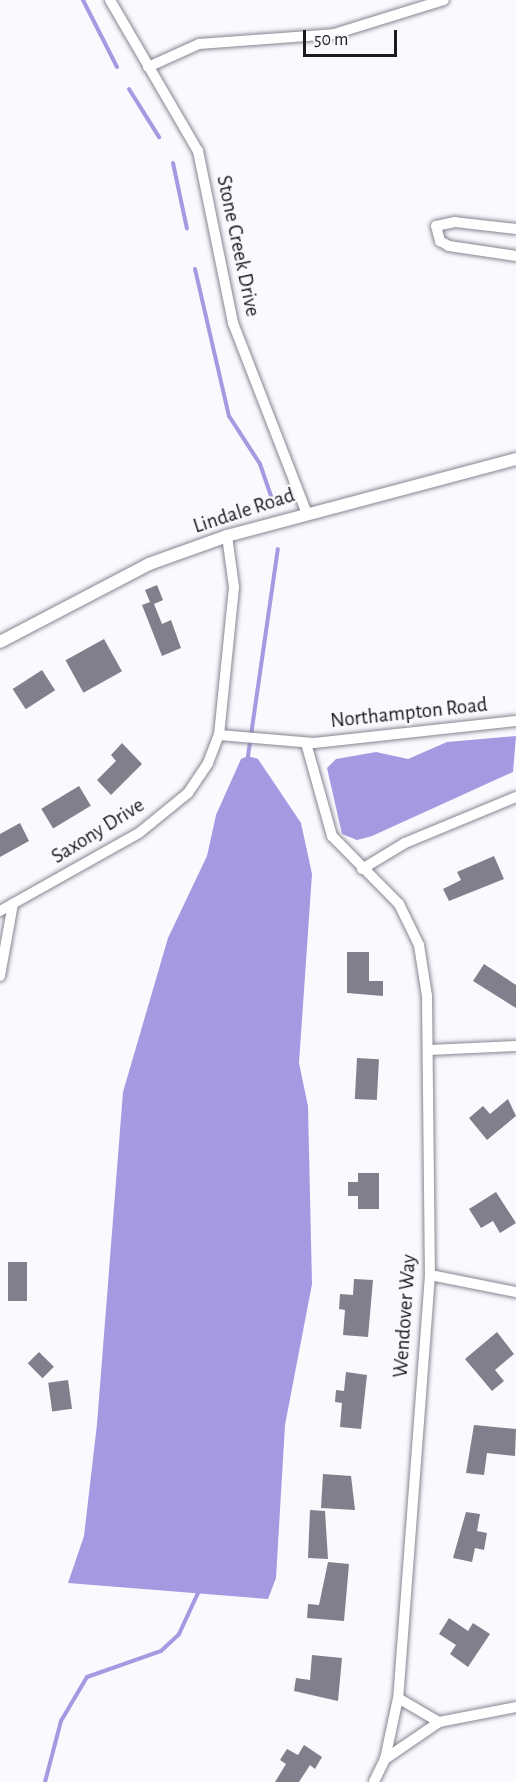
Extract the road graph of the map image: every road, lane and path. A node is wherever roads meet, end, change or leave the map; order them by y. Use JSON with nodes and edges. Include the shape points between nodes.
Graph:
{"nodes":[{"id":1,"x":110,"y":0,"type":"edge"},
{"id":2,"x":444,"y":0,"type":"edge"},
{"id":3,"x":148,"y":67,"type":"junction"},
{"id":4,"x":516,"y":229,"type":"edge"},
{"id":5,"x":516,"y":256,"type":"edge"},
{"id":6,"x":516,"y":459,"type":"edge"},
{"id":7,"x":306,"y":511,"type":"junction"},
{"id":8,"x":227,"y":536,"type":"junction"},
{"id":9,"x":0,"y":642,"type":"edge"},
{"id":10,"x":516,"y":721,"type":"edge"},
{"id":11,"x":219,"y":735,"type":"junction"},
{"id":12,"x":306,"y":743,"type":"junction"},
{"id":13,"x":516,"y":797,"type":"edge"},
{"id":14,"x":362,"y":869,"type":"junction"},
{"id":15,"x":13,"y":904,"type":"junction"},
{"id":16,"x":0,"y":911,"type":"edge"},
{"id":17,"x":0,"y":976,"type":"edge"},
{"id":18,"x":516,"y":1046,"type":"edge"},
{"id":19,"x":429,"y":1050,"type":"junction"},
{"id":20,"x":430,"y":1275,"type":"junction"},
{"id":21,"x":516,"y":1292,"type":"edge"},
{"id":22,"x":398,"y":1698,"type":"junction"},
{"id":23,"x":516,"y":1707,"type":"edge"},
{"id":24,"x":440,"y":1722,"type":"junction"},
{"id":25,"x":386,"y":1759,"type":"junction"},
{"id":26,"x":375,"y":1782,"type":"edge"}],
"edges":[{"from":1,"to":3,"type":"street","name":"Stone Creek Drive"},
{"from":2,"to":3,"type":"street","via":[[334,34],[199,44]]},
{"from":3,"to":7,"type":"street","name":"Stone Creek Drive","via":[[198,151],[233,323]]},
{"from":4,"to":5,"type":"street","via":[[455,222],[436,226],[440,241],[448,246]]},
{"from":6,"to":7,"type":"street","name":"Lindale Road"},
{"from":7,"to":8,"type":"street","name":"Lindale Road"},
{"from":8,"to":9,"type":"street","name":"Lindale Road","via":[[149,564]]},
{"from":8,"to":11,"type":"street","via":[[234,587]]},
{"from":10,"to":12,"type":"street","name":"Northampton Road"},
{"from":11,"to":12,"type":"street","name":"Northampton Road"},
{"from":11,"to":15,"type":"street","name":"Saxony Drive","via":[[183,797],[139,833]]},
{"from":12,"to":14,"type":"street","name":"Northampton Road","via":[[332,836]]},
{"from":13,"to":14,"type":"street","via":[[405,843]]},
{"from":14,"to":19,"type":"street","name":"Wendover Way","via":[[399,904],[419,945]]},
{"from":15,"to":16,"type":"street","name":"Saxony Drive"},
{"from":15,"to":17,"type":"street"},
{"from":18,"to":19,"type":"street"},
{"from":19,"to":20,"type":"street","name":"Wendover Way"},
{"from":20,"to":21,"type":"street"},
{"from":20,"to":22,"type":"street","name":"Wendover Way"},
{"from":22,"to":24,"type":"street"},
{"from":22,"to":25,"type":"street","name":"Wendover Way"},
{"from":23,"to":24,"type":"street"},
{"from":24,"to":25,"type":"street"},
{"from":25,"to":26,"type":"street","name":"Wendover Way"}]}
